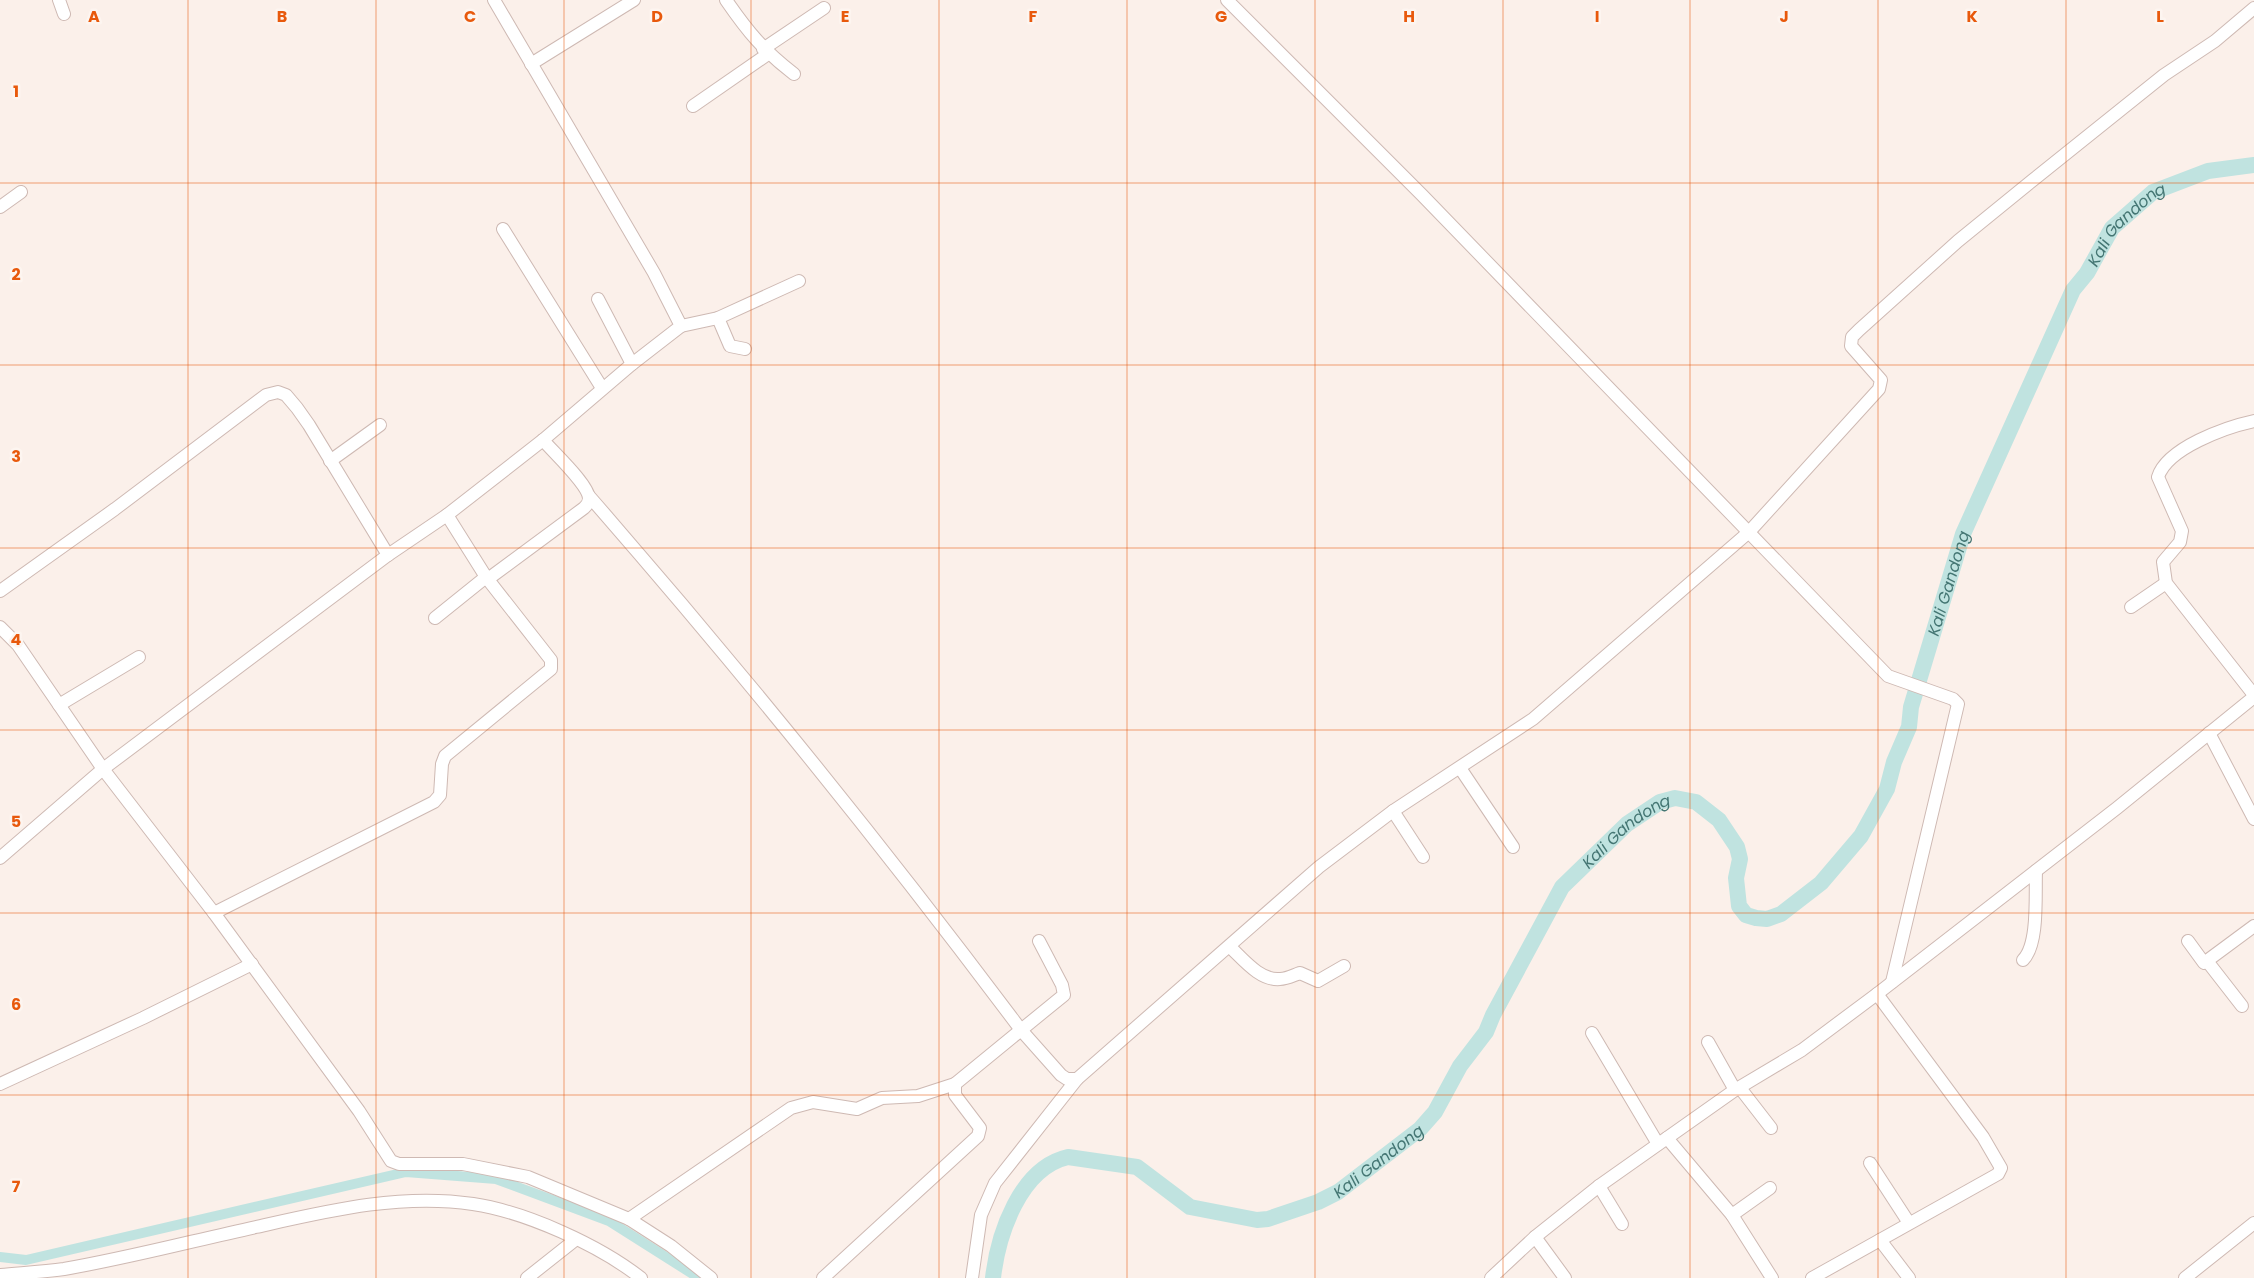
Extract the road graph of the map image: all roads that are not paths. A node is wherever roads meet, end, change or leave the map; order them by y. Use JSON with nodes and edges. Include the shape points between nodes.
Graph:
{"nodes":[{"id":1,"x":59,"y":0,"type":"edge"},
{"id":2,"x":494,"y":0,"type":"edge"},
{"id":3,"x":634,"y":0,"type":"edge"},
{"id":4,"x":726,"y":0,"type":"edge"},
{"id":5,"x":1227,"y":0,"type":"edge"},
{"id":6,"x":824,"y":8,"type":"dead end"},
{"id":7,"x":2254,"y":8,"type":"edge"},
{"id":8,"x":64,"y":14,"type":"dead end"},
{"id":9,"x":765,"y":51,"type":"junction"},
{"id":10,"x":531,"y":64,"type":"junction"},
{"id":11,"x":794,"y":74,"type":"dead end"},
{"id":12,"x":693,"y":106,"type":"dead end"},
{"id":13,"x":21,"y":192,"type":"dead end"},
{"id":14,"x":0,"y":208,"type":"edge"},
{"id":15,"x":504,"y":230,"type":"dead end"},
{"id":16,"x":799,"y":282,"type":"dead end"},
{"id":17,"x":598,"y":299,"type":"dead end"},
{"id":18,"x":718,"y":318,"type":"junction"},
{"id":19,"x":681,"y":326,"type":"junction"},
{"id":20,"x":745,"y":348,"type":"dead end"},
{"id":21,"x":632,"y":364,"type":"junction"},
{"id":22,"x":602,"y":388,"type":"junction"},
{"id":23,"x":2254,"y":421,"type":"edge"},
{"id":24,"x":380,"y":425,"type":"dead end"},
{"id":25,"x":543,"y":440,"type":"junction"},
{"id":26,"x":330,"y":461,"type":"junction"},
{"id":27,"x":589,"y":496,"type":"junction"},
{"id":28,"x":447,"y":515,"type":"junction"},
{"id":29,"x":1748,"y":532,"type":"junction"},
{"id":30,"x":388,"y":555,"type":"junction"},
{"id":31,"x":487,"y":578,"type":"junction"},
{"id":32,"x":2166,"y":583,"type":"junction"},
{"id":33,"x":0,"y":591,"type":"edge"},
{"id":34,"x":2131,"y":607,"type":"dead end"},
{"id":35,"x":435,"y":618,"type":"dead end"},
{"id":36,"x":0,"y":627,"type":"edge"},
{"id":37,"x":139,"y":656,"type":"dead end"},
{"id":38,"x":2254,"y":696,"type":"edge"},
{"id":39,"x":60,"y":704,"type":"junction"},
{"id":40,"x":2209,"y":733,"type":"junction"},
{"id":41,"x":1460,"y":768,"type":"junction"},
{"id":42,"x":103,"y":770,"type":"junction"},
{"id":43,"x":1393,"y":811,"type":"junction"},
{"id":44,"x":2254,"y":819,"type":"edge"},
{"id":45,"x":1514,"y":847,"type":"dead end"},
{"id":46,"x":1423,"y":857,"type":"dead end"},
{"id":47,"x":0,"y":858,"type":"edge"},
{"id":48,"x":2036,"y":871,"type":"junction"},
{"id":49,"x":214,"y":913,"type":"junction"},
{"id":50,"x":2254,"y":926,"type":"edge"},
{"id":51,"x":1039,"y":941,"type":"dead end"},
{"id":52,"x":2188,"y":941,"type":"dead end"},
{"id":53,"x":1230,"y":946,"type":"junction"},
{"id":54,"x":2023,"y":960,"type":"dead end"},
{"id":55,"x":2207,"y":961,"type":"junction"},
{"id":56,"x":252,"y":964,"type":"junction"},
{"id":57,"x":1344,"y":966,"type":"dead end"},
{"id":58,"x":1892,"y":982,"type":"junction"},
{"id":59,"x":1877,"y":994,"type":"junction"},
{"id":60,"x":2242,"y":1006,"type":"dead end"},
{"id":61,"x":1021,"y":1030,"type":"junction"},
{"id":62,"x":1592,"y":1033,"type":"dead end"},
{"id":63,"x":1708,"y":1042,"type":"dead end"},
{"id":64,"x":1077,"y":1079,"type":"junction"},
{"id":65,"x":0,"y":1084,"type":"edge"},
{"id":66,"x":955,"y":1084,"type":"junction"},
{"id":67,"x":1738,"y":1089,"type":"junction"},
{"id":68,"x":1771,"y":1128,"type":"dead end"},
{"id":69,"x":1662,"y":1141,"type":"junction"},
{"id":70,"x":1870,"y":1163,"type":"dead end"},
{"id":71,"x":1599,"y":1186,"type":"junction"},
{"id":72,"x":1770,"y":1188,"type":"dead end"},
{"id":73,"x":1732,"y":1215,"type":"junction"},
{"id":74,"x":629,"y":1219,"type":"junction"},
{"id":75,"x":1909,"y":1223,"type":"junction"},
{"id":76,"x":2254,"y":1223,"type":"edge"},
{"id":77,"x":1622,"y":1224,"type":"dead end"},
{"id":78,"x":1535,"y":1237,"type":"junction"},
{"id":79,"x":575,"y":1240,"type":"junction"},
{"id":80,"x":1880,"y":1240,"type":"junction"},
{"id":81,"x":0,"y":1275,"type":"edge"},
{"id":82,"x":526,"y":1278,"type":"edge"},
{"id":83,"x":641,"y":1278,"type":"edge"},
{"id":84,"x":711,"y":1278,"type":"edge"},
{"id":85,"x":823,"y":1278,"type":"edge"},
{"id":86,"x":972,"y":1278,"type":"edge"},
{"id":87,"x":1491,"y":1278,"type":"edge"},
{"id":88,"x":1565,"y":1278,"type":"edge"},
{"id":89,"x":1772,"y":1278,"type":"edge"},
{"id":90,"x":1812,"y":1278,"type":"edge"},
{"id":91,"x":1909,"y":1278,"type":"edge"},
{"id":92,"x":2185,"y":1278,"type":"edge"}],
"edges":[{"from":1,"to":8,"type":"street"},
{"from":2,"to":10,"type":"street"},
{"from":3,"to":10,"type":"street"},
{"from":4,"to":9,"type":"street"},
{"from":5,"to":29,"type":"street","via":[[1422,195]]},
{"from":6,"to":9,"type":"street"},
{"from":7,"to":29,"type":"street","via":[[2025,186],[1859,330],[1852,338],[1851,346],[1880,380],[1880,389]]},
{"from":9,"to":11,"type":"street"},
{"from":9,"to":12,"type":"street"},
{"from":10,"to":19,"type":"street","via":[[654,273]]},
{"from":13,"to":14,"type":"street"},
{"from":15,"to":22,"type":"street"},
{"from":16,"to":18,"type":"street"},
{"from":17,"to":21,"type":"street"},
{"from":18,"to":19,"type":"street"},
{"from":18,"to":20,"type":"street","via":[[730,346]]},
{"from":19,"to":21,"type":"street"},
{"from":21,"to":22,"type":"street"},
{"from":22,"to":25,"type":"street"},
{"from":23,"to":32,"type":"street","via":[[2214,432],[2170,459],[2160,470],[2159,482],[2182,531],[2180,542],[2163,562]]},
{"from":24,"to":26,"type":"street"},
{"from":25,"to":27,"type":"street"},
{"from":25,"to":28,"type":"street"},
{"from":26,"to":30,"type":"street"},
{"from":26,"to":33,"type":"street","via":[[310,425],[286,396],[278,392],[266,395]]},
{"from":27,"to":31,"type":"street","via":[[584,508]]},
{"from":27,"to":61,"type":"street","via":[[714,640],[952,938]]},
{"from":28,"to":30,"type":"street"},
{"from":28,"to":31,"type":"street"},
{"from":29,"to":41,"type":"street","via":[[1533,719]]},
{"from":29,"to":58,"type":"street","via":[[1888,676],[1955,700],[1959,708]]},
{"from":30,"to":42,"type":"street"},
{"from":31,"to":35,"type":"street"},
{"from":31,"to":49,"type":"street","via":[[552,660],[548,673],[445,756],[440,795],[434,802]]},
{"from":32,"to":34,"type":"street"},
{"from":32,"to":38,"type":"street"},
{"from":36,"to":39,"type":"street","via":[[18,645]]},
{"from":37,"to":39,"type":"street"},
{"from":38,"to":40,"type":"street"},
{"from":39,"to":42,"type":"street"},
{"from":40,"to":44,"type":"street"},
{"from":40,"to":48,"type":"street"},
{"from":41,"to":43,"type":"street"},
{"from":41,"to":45,"type":"street"},
{"from":42,"to":47,"type":"street"},
{"from":42,"to":49,"type":"street"},
{"from":43,"to":46,"type":"street"},
{"from":43,"to":53,"type":"street","via":[[1319,867]]},
{"from":48,"to":54,"type":"street","via":[[2033,937],[2030,953]]},
{"from":48,"to":58,"type":"street"},
{"from":49,"to":56,"type":"street"},
{"from":50,"to":55,"type":"street"},
{"from":51,"to":61,"type":"street","via":[[1062,984],[1064,995]]},
{"from":52,"to":55,"type":"street","via":[[2204,963]]},
{"from":53,"to":57,"type":"street","via":[[1250,966],[1281,980],[1300,973],[1318,981]]},
{"from":53,"to":64,"type":"street"},
{"from":55,"to":60,"type":"street"},
{"from":56,"to":65,"type":"street"},
{"from":56,"to":74,"type":"street","via":[[394,1163],[462,1164],[528,1177]]},
{"from":58,"to":59,"type":"street"},
{"from":59,"to":67,"type":"street","via":[[1802,1050]]},
{"from":59,"to":75,"type":"street","via":[[1983,1137],[2001,1168],[1998,1174]]},
{"from":61,"to":64,"type":"street","via":[[1061,1075]]},
{"from":61,"to":66,"type":"street"},
{"from":62,"to":69,"type":"street"},
{"from":63,"to":67,"type":"street"},
{"from":64,"to":86,"type":"street","via":[[995,1183],[981,1216]]},
{"from":66,"to":74,"type":"street","via":[[918,1096],[882,1098],[857,1109],[813,1102],[791,1108]]},
{"from":66,"to":85,"type":"street","via":[[955,1095],[980,1128],[978,1136]]},
{"from":67,"to":68,"type":"street"},
{"from":67,"to":69,"type":"street"},
{"from":69,"to":71,"type":"street"},
{"from":69,"to":73,"type":"street"},
{"from":70,"to":75,"type":"street"},
{"from":71,"to":77,"type":"street"},
{"from":71,"to":78,"type":"street"},
{"from":72,"to":73,"type":"street"},
{"from":73,"to":89,"type":"street"},
{"from":74,"to":84,"type":"street","via":[[671,1246]]},
{"from":75,"to":80,"type":"street"},
{"from":76,"to":92,"type":"street"},
{"from":78,"to":87,"type":"street"},
{"from":78,"to":88,"type":"street"},
{"from":79,"to":81,"type":"street","via":[[520,1216],[473,1204],[384,1203],[330,1211],[64,1269]]},
{"from":79,"to":82,"type":"street"},
{"from":79,"to":83,"type":"street","via":[[618,1260]]},
{"from":80,"to":90,"type":"street"},
{"from":80,"to":91,"type":"street"}]}
